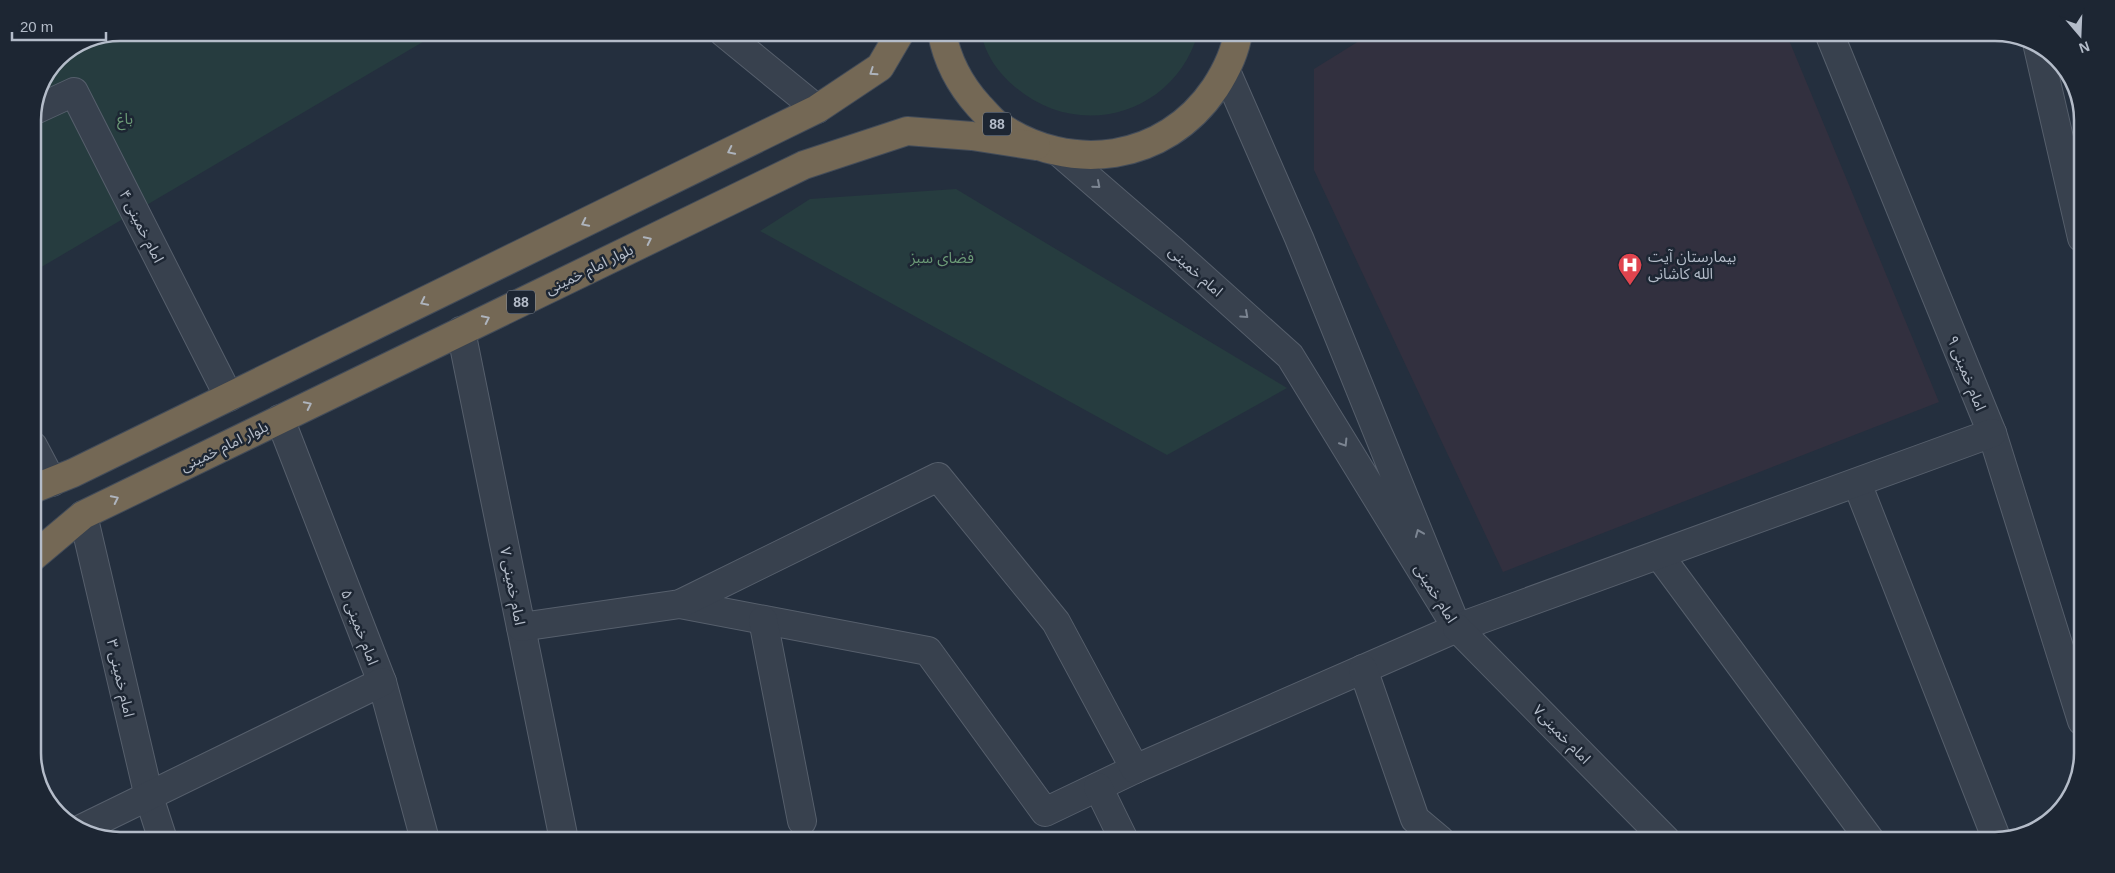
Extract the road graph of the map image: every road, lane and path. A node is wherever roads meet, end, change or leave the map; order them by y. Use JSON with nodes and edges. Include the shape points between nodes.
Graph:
{"nodes":[{"id":1,"x":735,"y":41,"type":"edge"},
{"id":2,"x":895,"y":41,"type":"edge"},
{"id":3,"x":944,"y":41,"type":"edge"},
{"id":4,"x":1239,"y":41,"type":"edge"},
{"id":5,"x":1834,"y":41,"type":"edge"},
{"id":6,"x":2040,"y":56,"type":"edge"},
{"id":7,"x":1226,"y":71,"type":"junction"},
{"id":8,"x":43,"y":106,"type":"edge"},
{"id":9,"x":816,"y":110,"type":"junction"},
{"id":10,"x":1048,"y":150,"type":"junction"},
{"id":11,"x":2074,"y":203,"type":"edge"},
{"id":12,"x":461,"y":331,"type":"junction"},
{"id":13,"x":229,"y":397,"type":"junction"},
{"id":14,"x":280,"y":419,"type":"junction"},
{"id":15,"x":1992,"y":433,"type":"junction"},
{"id":16,"x":1857,"y":483,"type":"junction"},
{"id":17,"x":42,"y":485,"type":"edge"},
{"id":18,"x":83,"y":515,"type":"junction"},
{"id":19,"x":41,"y":550,"type":"edge"},
{"id":20,"x":1659,"y":555,"type":"junction"},
{"id":21,"x":680,"y":604,"type":"junction"},
{"id":22,"x":763,"y":620,"type":"junction"},
{"id":23,"x":521,"y":627,"type":"junction"},
{"id":24,"x":1457,"y":628,"type":"junction"},
{"id":25,"x":1364,"y":669,"type":"junction"},
{"id":26,"x":382,"y":682,"type":"junction"},
{"id":27,"x":2074,"y":691,"type":"edge"},
{"id":28,"x":1135,"y":769,"type":"junction"},
{"id":29,"x":1098,"y":786,"type":"junction"},
{"id":30,"x":149,"y":796,"type":"junction"},
{"id":31,"x":802,"y":821,"type":"dead end"},
{"id":32,"x":89,"y":825,"type":"edge"},
{"id":33,"x":160,"y":832,"type":"edge"},
{"id":34,"x":423,"y":832,"type":"edge"},
{"id":35,"x":562,"y":832,"type":"edge"},
{"id":36,"x":1120,"y":832,"type":"edge"},
{"id":37,"x":1430,"y":832,"type":"edge"},
{"id":38,"x":1658,"y":832,"type":"edge"},
{"id":39,"x":1864,"y":832,"type":"edge"},
{"id":40,"x":1994,"y":832,"type":"edge"}],
"edges":[{"from":1,"to":9,"type":"street"},
{"from":2,"to":9,"type":"highway","one_way":true,"via":[[880,67]]},
{"from":3,"to":10,"type":"highway","number":"88","via":[[965,91],[996,124]]},
{"from":4,"to":7,"type":"highway","number":"88"},
{"from":5,"to":15,"type":"street","name":"امام خمینی ۹"},
{"from":6,"to":11,"type":"street"},
{"from":7,"to":10,"type":"highway","number":"88","via":[[1204,104],[1174,130],[1139,148],[1100,155]]},
{"from":24,"to":7,"type":"street","name":"امام خمینی","one_way":true,"via":[[1299,238]]},
{"from":8,"to":13,"type":"street","name":"امام خمینی ۴","via":[[74,92]]},
{"from":9,"to":13,"type":"highway","one_way":true},
{"from":12,"to":10,"type":"highway","name":"بلوار امام خمینی","number":"88","one_way":true,"via":[[804,165],[906,131],[972,136]]},
{"from":10,"to":24,"type":"street","name":"امام خمینی","one_way":true,"via":[[1172,250],[1290,356]]},
{"from":14,"to":12,"type":"highway","name":"بلوار امام خمینی","number":"88","one_way":true},
{"from":12,"to":23,"type":"street","name":"امام خمینی ۷"},
{"from":13,"to":17,"type":"highway"},
{"from":18,"to":14,"type":"highway","name":"بلوار امام خمینی","number":"88","one_way":true},
{"from":14,"to":26,"type":"street","name":"امام خمینی ۵"},
{"from":15,"to":16,"type":"street"},
{"from":15,"to":27,"type":"street","name":"امام خمینی ۹"},
{"from":16,"to":20,"type":"street"},
{"from":16,"to":40,"type":"street"},
{"from":18,"to":19,"type":"highway","name":"بلوار امام خمینی","number":"88"},
{"from":18,"to":30,"type":"street","name":"امام خمینی ۳"},
{"from":20,"to":24,"type":"street"},
{"from":20,"to":39,"type":"street"},
{"from":21,"to":22,"type":"street"},
{"from":21,"to":23,"type":"street"},
{"from":21,"to":28,"type":"street","via":[[938,477],[1056,622]]},
{"from":22,"to":29,"type":"street","via":[[928,651],[1044,812]]},
{"from":22,"to":31,"type":"street"},
{"from":23,"to":35,"type":"street","name":"امام خمینی ۷"},
{"from":24,"to":25,"type":"street"},
{"from":24,"to":38,"type":"street","name":"امام خمینی۷"},
{"from":25,"to":28,"type":"street"},
{"from":25,"to":37,"type":"street","via":[[1415,819]]},
{"from":26,"to":30,"type":"street"},
{"from":26,"to":34,"type":"street","name":"امام خمینی ۵"},
{"from":28,"to":29,"type":"street"},
{"from":29,"to":36,"type":"street"},
{"from":30,"to":32,"type":"street"},
{"from":30,"to":33,"type":"street","name":"امام خمینی ۳"}]}
